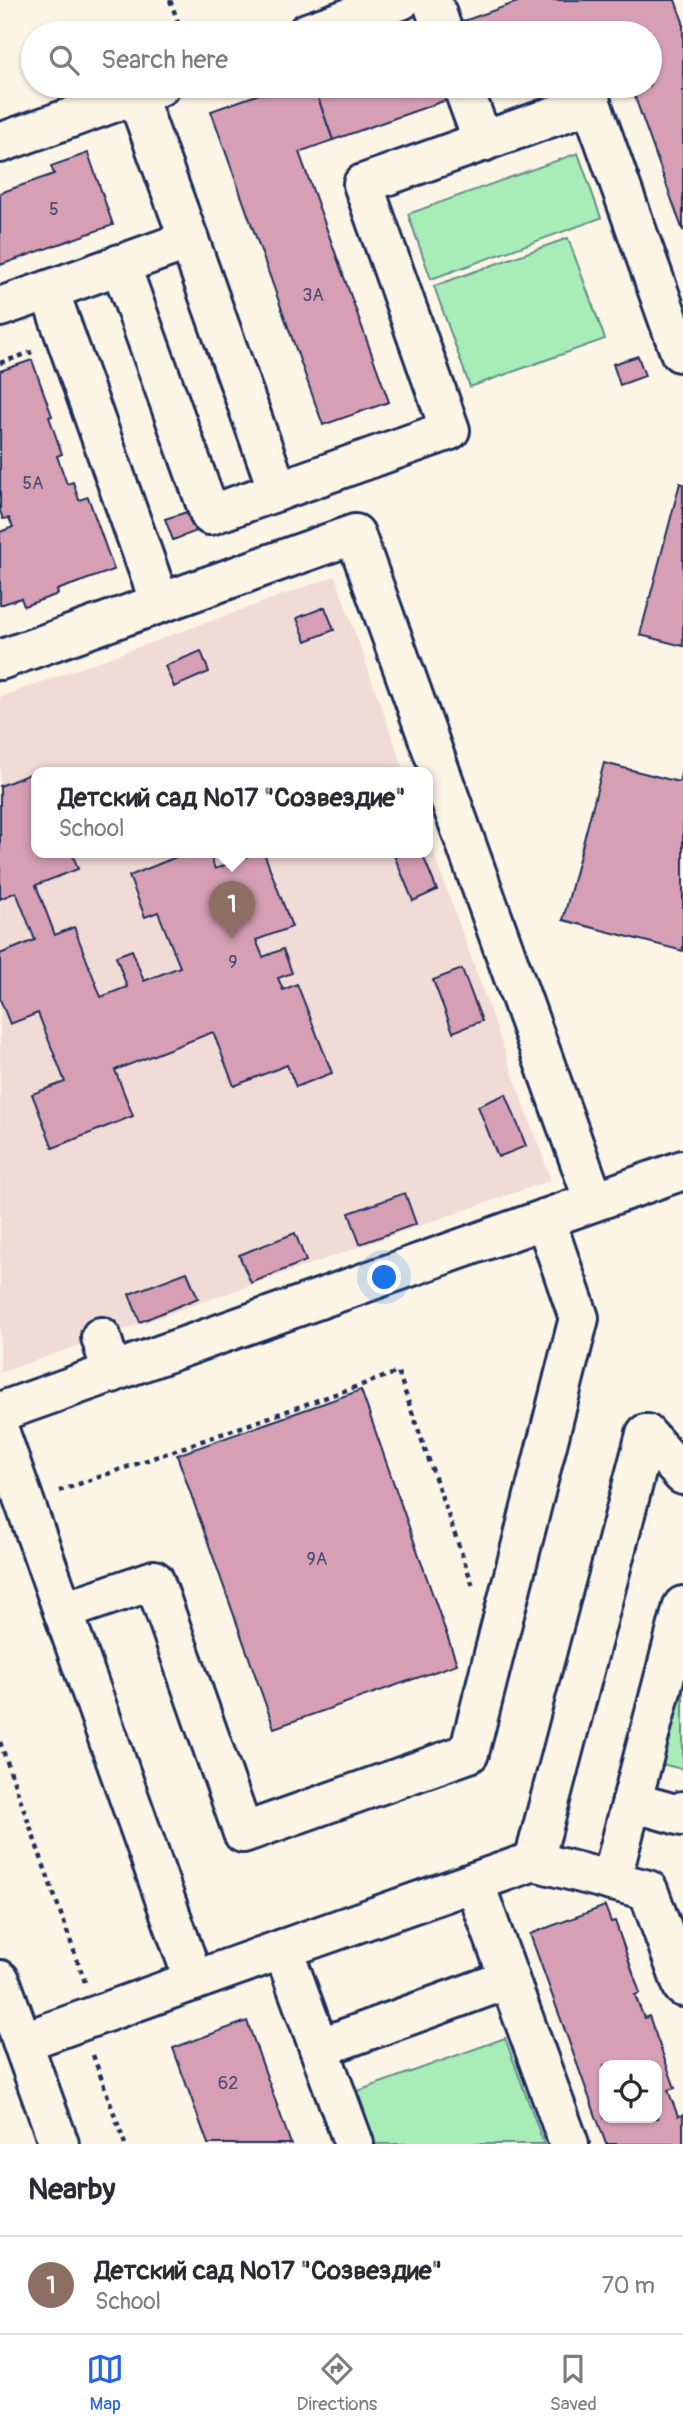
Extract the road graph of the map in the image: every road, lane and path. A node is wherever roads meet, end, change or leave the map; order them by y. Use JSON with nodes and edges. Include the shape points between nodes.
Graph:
{"nodes":[{"id":1,"x":170,"y":0,"type":"edge"},
{"id":2,"x":401,"y":0,"type":"edge"},
{"id":3,"x":177,"y":21,"type":"edge"},
{"id":4,"x":341,"y":21,"type":"edge"},
{"id":5,"x":126,"y":98,"type":"edge"},
{"id":6,"x":150,"y":98,"type":"edge"},
{"id":7,"x":467,"y":98,"type":"edge"},
{"id":8,"x":483,"y":142,"type":"junction"},
{"id":9,"x":0,"y":143,"type":"edge"},
{"id":10,"x":188,"y":240,"type":"junction"},
{"id":11,"x":120,"y":264,"type":"junction"},
{"id":12,"x":49,"y":290,"type":"junction"},
{"id":13,"x":0,"y":307,"type":"edge"},
{"id":14,"x":683,"y":351,"type":"edge"},
{"id":15,"x":278,"y":491,"type":"junction"},
{"id":16,"x":160,"y":603,"type":"junction"},
{"id":17,"x":0,"y":660,"type":"edge"},
{"id":18,"x":683,"y":1170,"type":"edge"},
{"id":19,"x":594,"y":1201,"type":"junction"},
{"id":20,"x":545,"y":1219,"type":"junction"},
{"id":21,"x":0,"y":1412,"type":"edge"},
{"id":22,"x":0,"y":1433,"type":"edge"},
{"id":23,"x":683,"y":1475,"type":"edge"},
{"id":24,"x":25,"y":1503,"type":"junction"},
{"id":25,"x":477,"y":1596,"type":"dead end"},
{"id":26,"x":683,"y":1606,"type":"edge"},
{"id":27,"x":63,"y":1611,"type":"junction"},
{"id":28,"x":0,"y":1742,"type":"edge"},
{"id":29,"x":632,"y":1802,"type":"junction"},
{"id":30,"x":683,"y":1811,"type":"edge"},
{"id":31,"x":534,"y":1861,"type":"junction"},
{"id":32,"x":611,"y":1881,"type":"junction"},
{"id":33,"x":474,"y":1882,"type":"junction"},
{"id":34,"x":672,"y":1928,"type":"edge"},
{"id":35,"x":283,"y":1949,"type":"junction"},
{"id":36,"x":509,"y":1979,"type":"junction"},
{"id":37,"x":194,"y":1981,"type":"junction"},
{"id":38,"x":1,"y":1984,"type":"edge"},
{"id":39,"x":683,"y":1986,"type":"edge"},
{"id":40,"x":89,"y":2019,"type":"junction"},
{"id":41,"x":22,"y":2042,"type":"junction"},
{"id":42,"x":319,"y":2048,"type":"junction"},
{"id":43,"x":59,"y":2144,"type":"edge"},
{"id":44,"x":125,"y":2144,"type":"edge"},
{"id":45,"x":354,"y":2144,"type":"edge"},
{"id":46,"x":569,"y":2144,"type":"edge"}],
"edges":[{"from":1,"to":3,"type":"path"},
{"from":2,"to":4,"type":"lane"},
{"from":5,"to":9,"type":"lane"},
{"from":6,"to":10,"type":"lane"},
{"from":7,"to":8,"type":"lane"},
{"from":8,"to":14,"type":"lane","via":[[591,103]]},
{"from":8,"to":15,"type":"lane","via":[[363,184],[450,430]]},
{"from":10,"to":11,"type":"lane"},
{"from":10,"to":15,"type":"lane"},
{"from":11,"to":12,"type":"lane"},
{"from":11,"to":15,"type":"lane","via":[[210,515]]},
{"from":12,"to":13,"type":"lane"},
{"from":12,"to":16,"type":"lane"},
{"from":16,"to":17,"type":"lane"},
{"from":16,"to":19,"type":"lane","via":[[355,534]]},
{"from":18,"to":19,"type":"lane"},
{"from":19,"to":20,"type":"lane"},
{"from":20,"to":21,"type":"lane","via":[[107,1355]]},
{"from":20,"to":27,"type":"lane","via":[[579,1318],[469,1753],[243,1833],[154,1580]]},
{"from":22,"to":24,"type":"lane"},
{"from":23,"to":31,"type":"lane","via":[[646,1434]]},
{"from":24,"to":25,"type":"path","via":[[397,1372]]},
{"from":24,"to":27,"type":"lane"},
{"from":26,"to":29,"type":"lane"},
{"from":27,"to":37,"type":"lane"},
{"from":28,"to":40,"type":"path"},
{"from":29,"to":30,"type":"lane","via":[[682,1816]]},
{"from":29,"to":32,"type":"lane"},
{"from":31,"to":32,"type":"lane"},
{"from":31,"to":33,"type":"lane"},
{"from":32,"to":34,"type":"lane","via":[[648,1890]]},
{"from":33,"to":35,"type":"lane"},
{"from":33,"to":36,"type":"lane"},
{"from":34,"to":39,"type":"lane"},
{"from":35,"to":37,"type":"lane"},
{"from":35,"to":42,"type":"lane"},
{"from":36,"to":42,"type":"lane"},
{"from":36,"to":46,"type":"lane"},
{"from":37,"to":40,"type":"lane"},
{"from":38,"to":41,"type":"lane"},
{"from":40,"to":41,"type":"lane"},
{"from":40,"to":44,"type":"path"},
{"from":41,"to":43,"type":"lane"},
{"from":42,"to":45,"type":"lane"}]}
